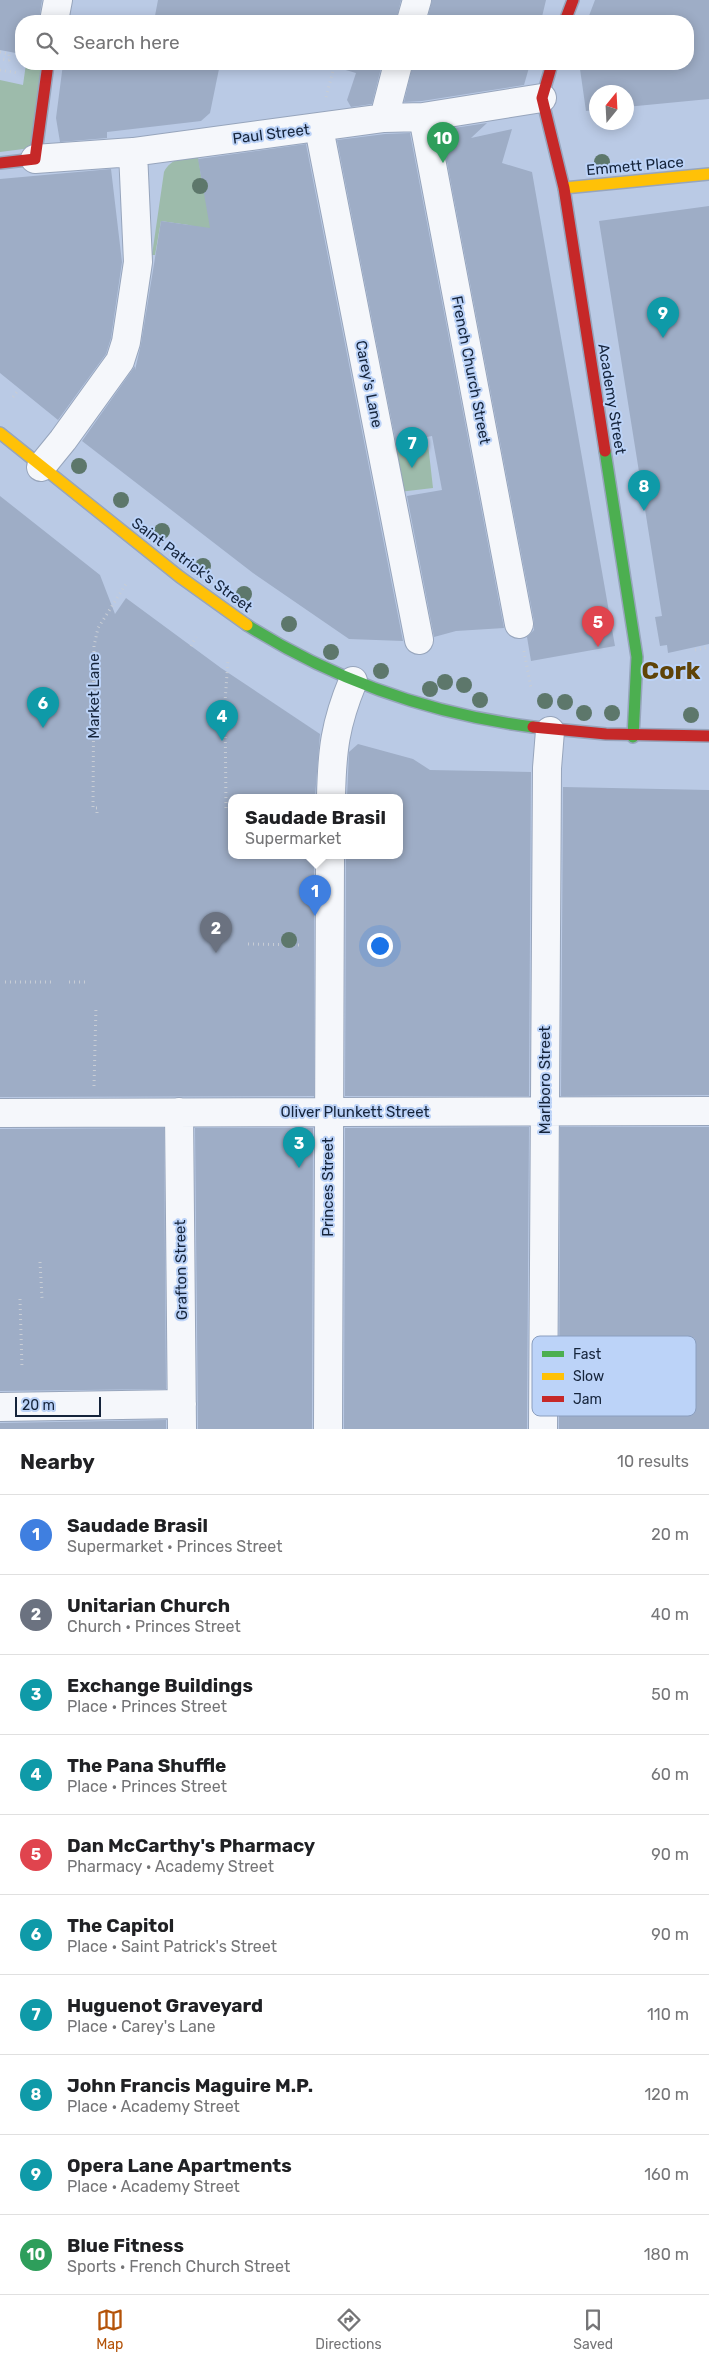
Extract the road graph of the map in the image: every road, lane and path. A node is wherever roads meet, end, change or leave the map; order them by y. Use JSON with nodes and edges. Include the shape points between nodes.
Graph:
{"nodes":[{"id":1,"x":58,"y":0,"type":"edge"},
{"id":2,"x":417,"y":0,"type":"edge"},
{"id":3,"x":573,"y":0,"type":"edge"},
{"id":4,"x":55,"y":15,"type":"edge"},
{"id":5,"x":413,"y":15,"type":"edge"},
{"id":6,"x":567,"y":15,"type":"edge"},
{"id":7,"x":0,"y":52,"type":"edge"},
{"id":8,"x":0,"y":58,"type":"edge"},
{"id":9,"x":0,"y":70,"type":"edge"},
{"id":10,"x":47,"y":70,"type":"edge"},
{"id":11,"x":396,"y":70,"type":"edge"},
{"id":12,"x":550,"y":70,"type":"edge"},
{"id":13,"x":18,"y":74,"type":"dead end"},
{"id":14,"x":542,"y":98,"type":"junction"},
{"id":15,"x":423,"y":117,"type":"junction"},
{"id":16,"x":384,"y":118,"type":"junction"},
{"id":17,"x":319,"y":128,"type":"junction"},
{"id":18,"x":133,"y":152,"type":"junction"},
{"id":19,"x":35,"y":159,"type":"junction"},
{"id":20,"x":0,"y":163,"type":"edge"},
{"id":21,"x":709,"y":174,"type":"edge"},
{"id":22,"x":564,"y":188,"type":"junction"},
{"id":23,"x":19,"y":389,"type":"dead end"},
{"id":24,"x":13,"y":397,"type":"dead end"},
{"id":25,"x":0,"y":433,"type":"edge"},
{"id":26,"x":41,"y":467,"type":"junction"},
{"id":27,"x":126,"y":584,"type":"dead end"},
{"id":28,"x":519,"y":624,"type":"joint"},
{"id":29,"x":196,"y":637,"type":"dead end"},
{"id":30,"x":419,"y":640,"type":"dead end"},
{"id":31,"x":191,"y":646,"type":"dead end"},
{"id":32,"x":709,"y":647,"type":"edge"},
{"id":33,"x":696,"y":650,"type":"dead end"},
{"id":34,"x":228,"y":660,"type":"dead end"},
{"id":35,"x":353,"y":682,"type":"junction"},
{"id":36,"x":531,"y":688,"type":"dead end"},
{"id":37,"x":550,"y":731,"type":"junction"},
{"id":38,"x":709,"y":736,"type":"edge"},
{"id":39,"x":633,"y":737,"type":"junction"},
{"id":40,"x":331,"y":794,"type":"edge"},
{"id":41,"x":226,"y":808,"type":"dead end"},
{"id":42,"x":97,"y":813,"type":"dead end"},
{"id":43,"x":330,"y":859,"type":"edge"},
{"id":44,"x":248,"y":944,"type":"dead end"},
{"id":45,"x":330,"y":946,"type":"junction"},
{"id":46,"x":5,"y":982,"type":"dead end"},
{"id":47,"x":54,"y":982,"type":"dead end"},
{"id":48,"x":69,"y":982,"type":"dead end"},
{"id":49,"x":85,"y":982,"type":"dead end"},
{"id":50,"x":96,"y":1006,"type":"dead end"},
{"id":51,"x":94,"y":1092,"type":"dead end"},
{"id":52,"x":544,"y":1111,"type":"junction"},
{"id":53,"x":709,"y":1111,"type":"edge"},
{"id":54,"x":179,"y":1112,"type":"junction"},
{"id":55,"x":328,"y":1112,"type":"junction"},
{"id":56,"x":0,"y":1113,"type":"edge"},
{"id":57,"x":40,"y":1262,"type":"dead end"},
{"id":58,"x":42,"y":1298,"type":"dead end"},
{"id":59,"x":20,"y":1299,"type":"dead end"},
{"id":60,"x":543,"y":1336,"type":"edge"},
{"id":61,"x":22,"y":1368,"type":"dead end"},
{"id":62,"x":0,"y":1407,"type":"edge"},
{"id":63,"x":543,"y":1416,"type":"edge"},
{"id":64,"x":182,"y":1417,"type":"edge"},
{"id":65,"x":328,"y":1429,"type":"edge"},
{"id":66,"x":543,"y":1429,"type":"edge"}],
"edges":[{"from":1,"to":4,"type":"street"},
{"from":2,"to":5,"type":"street"},
{"from":3,"to":6,"type":"main road"},
{"from":7,"to":8,"type":"path","via":[[9,54],[8,60]]},
{"from":9,"to":13,"type":"path"},
{"from":10,"to":19,"type":"main road"},
{"from":11,"to":16,"type":"street"},
{"from":12,"to":14,"type":"main road"},
{"from":14,"to":15,"type":"street","name":"Paul Street"},
{"from":14,"to":22,"type":"main road","name":"Academy Street"},
{"from":15,"to":16,"type":"street","name":"Paul Street"},
{"from":15,"to":28,"type":"street","name":"French Church Street"},
{"from":16,"to":17,"type":"street","name":"Paul Street"},
{"from":17,"to":18,"type":"street","name":"Paul Street"},
{"from":17,"to":30,"type":"street","name":"Carey's Lane"},
{"from":18,"to":19,"type":"street","name":"Paul Street"},
{"from":18,"to":26,"type":"street","via":[[138,262],[126,342],[120,361]]},
{"from":19,"to":20,"type":"main road","name":"Paul Street"},
{"from":21,"to":22,"type":"main road","name":"Emmett Place"},
{"from":22,"to":39,"type":"main road","name":"Academy Street","via":[[637,657]]},
{"from":23,"to":24,"type":"path"},
{"from":25,"to":26,"type":"main road","name":"Saint Patrick's Street"},
{"from":26,"to":35,"type":"main road","name":"Saint Patrick's Street","via":[[215,604],[276,643]]},
{"from":27,"to":42,"type":"path","name":"Market Lane","via":[[98,628],[94,646],[93,808],[97,808]]},
{"from":28,"to":36,"type":"path"},
{"from":29,"to":31,"type":"path"},
{"from":32,"to":33,"type":"path"},
{"from":34,"to":41,"type":"path"},
{"from":35,"to":37,"type":"main road","name":"Saint Patrick's Street","via":[[460,716]]},
{"from":35,"to":40,"type":"street","via":[[334,738]]},
{"from":37,"to":39,"type":"main road","name":"Saint Patrick's Street"},
{"from":37,"to":52,"type":"street","name":"Marlboro Street"},
{"from":38,"to":39,"type":"main road","name":"Saint Patrick's Street"},
{"from":43,"to":45,"type":"street","name":"Princes Street"},
{"from":44,"to":45,"type":"path"},
{"from":45,"to":55,"type":"street","name":"Princes Street"},
{"from":46,"to":47,"type":"path"},
{"from":48,"to":49,"type":"path"},
{"from":50,"to":51,"type":"path"},
{"from":52,"to":53,"type":"street","name":"Oliver Plunkett Street"},
{"from":52,"to":55,"type":"street","name":"Oliver Plunkett Street"},
{"from":52,"to":60,"type":"street","name":"Marlboro Street"},
{"from":54,"to":55,"type":"street","name":"Oliver Plunkett Street"},
{"from":54,"to":56,"type":"street","name":"Oliver Plunkett Street"},
{"from":54,"to":64,"type":"street","name":"Grafton Street"},
{"from":55,"to":65,"type":"street","name":"Princes Street"},
{"from":57,"to":58,"type":"path"},
{"from":59,"to":61,"type":"path"},
{"from":62,"to":64,"type":"street"},
{"from":63,"to":66,"type":"street","name":"Marlboro Street"}]}
